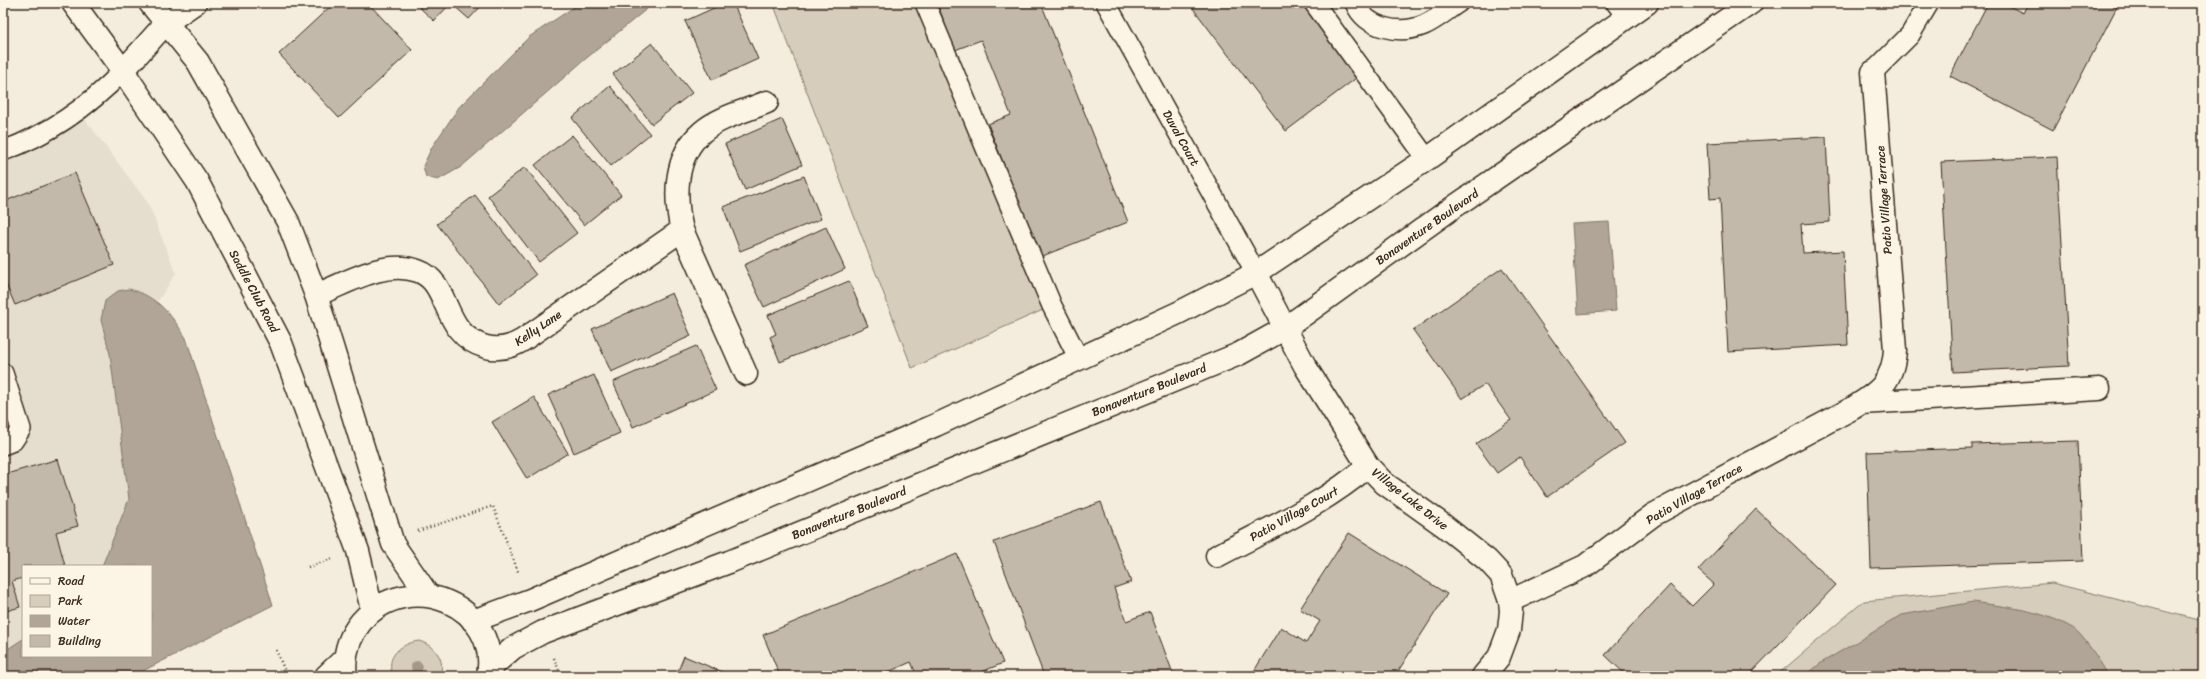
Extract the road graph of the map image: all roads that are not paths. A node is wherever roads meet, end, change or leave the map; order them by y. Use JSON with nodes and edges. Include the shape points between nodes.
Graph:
{"nodes":[{"id":1,"x":73,"y":3,"type":"edge"},
{"id":2,"x":150,"y":3,"type":"edge"},
{"id":3,"x":195,"y":3,"type":"edge"},
{"id":4,"x":925,"y":3,"type":"edge"},
{"id":5,"x":1106,"y":3,"type":"edge"},
{"id":6,"x":1314,"y":3,"type":"edge"},
{"id":7,"x":1355,"y":3,"type":"edge"},
{"id":8,"x":1458,"y":3,"type":"edge"},
{"id":9,"x":1647,"y":3,"type":"edge"},
{"id":10,"x":1751,"y":3,"type":"edge"},
{"id":11,"x":1929,"y":3,"type":"edge"},
{"id":12,"x":1621,"y":10,"type":"edge"},
{"id":13,"x":166,"y":23,"type":"junction"},
{"id":14,"x":123,"y":71,"type":"junction"},
{"id":15,"x":1873,"y":72,"type":"joint"},
{"id":16,"x":767,"y":102,"type":"dead end"},
{"id":17,"x":3,"y":151,"type":"edge"},
{"id":18,"x":1427,"y":159,"type":"junction"},
{"id":19,"x":682,"y":230,"type":"junction"},
{"id":20,"x":1256,"y":273,"type":"junction"},
{"id":21,"x":316,"y":295,"type":"junction"},
{"id":22,"x":1284,"y":329,"type":"junction"},
{"id":23,"x":1079,"y":359,"type":"junction"},
{"id":24,"x":3,"y":373,"type":"edge"},
{"id":25,"x":746,"y":374,"type":"dead end"},
{"id":26,"x":2099,"y":389,"type":"dead end"},
{"id":27,"x":1861,"y":403,"type":"junction"},
{"id":28,"x":3,"y":445,"type":"edge"},
{"id":29,"x":1368,"y":466,"type":"junction"},
{"id":30,"x":1217,"y":556,"type":"dead end"},
{"id":31,"x":428,"y":595,"type":"junction"},
{"id":32,"x":1510,"y":601,"type":"junction"},
{"id":33,"x":372,"y":610,"type":"junction"},
{"id":34,"x":473,"y":621,"type":"junction"},
{"id":35,"x":345,"y":668,"type":"edge"},
{"id":36,"x":488,"y":673,"type":"edge"},
{"id":37,"x":326,"y":676,"type":"edge"},
{"id":38,"x":1483,"y":676,"type":"edge"}],
"edges":[{"from":1,"to":14,"type":"street","name":"Saddle Club Road"},
{"from":2,"to":13,"type":"street"},
{"from":3,"to":13,"type":"street"},
{"from":4,"to":23,"type":"lane","via":[[1052,306]]},
{"from":5,"to":20,"type":"lane","name":"Duval Court"},
{"from":6,"to":18,"type":"lane"},
{"from":7,"to":8,"type":"lane","via":[[1358,10],[1377,26],[1395,30],[1424,25]]},
{"from":9,"to":12,"type":"street"},
{"from":10,"to":22,"type":"street","name":"Bonaventure Boulevard","via":[[1448,211]]},
{"from":11,"to":15,"type":"lane","name":"Patio Village Terrace","via":[[1910,35]]},
{"from":12,"to":18,"type":"street"},
{"from":13,"to":14,"type":"street"},
{"from":13,"to":21,"type":"street","via":[[198,62],[288,222]]},
{"from":14,"to":17,"type":"lane","via":[[72,117],[47,132]]},
{"from":14,"to":33,"type":"street","name":"Saddle Club Road","via":[[197,182],[281,343],[358,551]]},
{"from":15,"to":27,"type":"street","name":"Patio Village Terrace","via":[[1895,350],[1891,374],[1885,384],[1875,395]]},
{"from":16,"to":19,"type":"street","via":[[720,121],[694,140],[681,165],[678,180],[678,213]]},
{"from":18,"to":20,"type":"street"},
{"from":19,"to":21,"type":"street","name":"Kelly Lane","via":[[524,340],[508,347],[490,348],[468,338],[456,327],[432,282],[423,274],[411,269],[390,268],[373,272]]},
{"from":19,"to":25,"type":"street"},
{"from":20,"to":22,"type":"street","name":"Village Lake Drive"},
{"from":20,"to":23,"type":"street"},
{"from":21,"to":31,"type":"street","via":[[393,544]]},
{"from":22,"to":29,"type":"street","name":"Village Lake Drive"},
{"from":22,"to":36,"type":"street","name":"Bonaventure Boulevard","via":[[1231,357],[729,562],[543,632],[513,648]]},
{"from":23,"to":34,"type":"street","via":[[936,425],[530,600]]},
{"from":24,"to":28,"type":"lane","via":[[21,429],[13,441]]},
{"from":26,"to":27,"type":"street","name":"Patio Village Terrace"},
{"from":27,"to":32,"type":"street","name":"Patio Village Terrace","via":[[1653,515],[1585,566]]},
{"from":29,"to":30,"type":"street","name":"Patio Village Court","via":[[1324,499]]},
{"from":29,"to":32,"type":"street","name":"Village Lake Drive","via":[[1384,482],[1487,560],[1501,576]]},
{"from":31,"to":33,"type":"street","via":[[406,595],[384,602]]},
{"from":31,"to":34,"type":"street","via":[[445,600],[461,609]]},
{"from":32,"to":38,"type":"street","name":"Village Lake Drive","via":[[1509,630],[1499,657]]},
{"from":33,"to":35,"type":"street","via":[[355,629]]},
{"from":34,"to":36,"type":"street","via":[[483,636],[488,652]]},
{"from":35,"to":37,"type":"street"}]}
